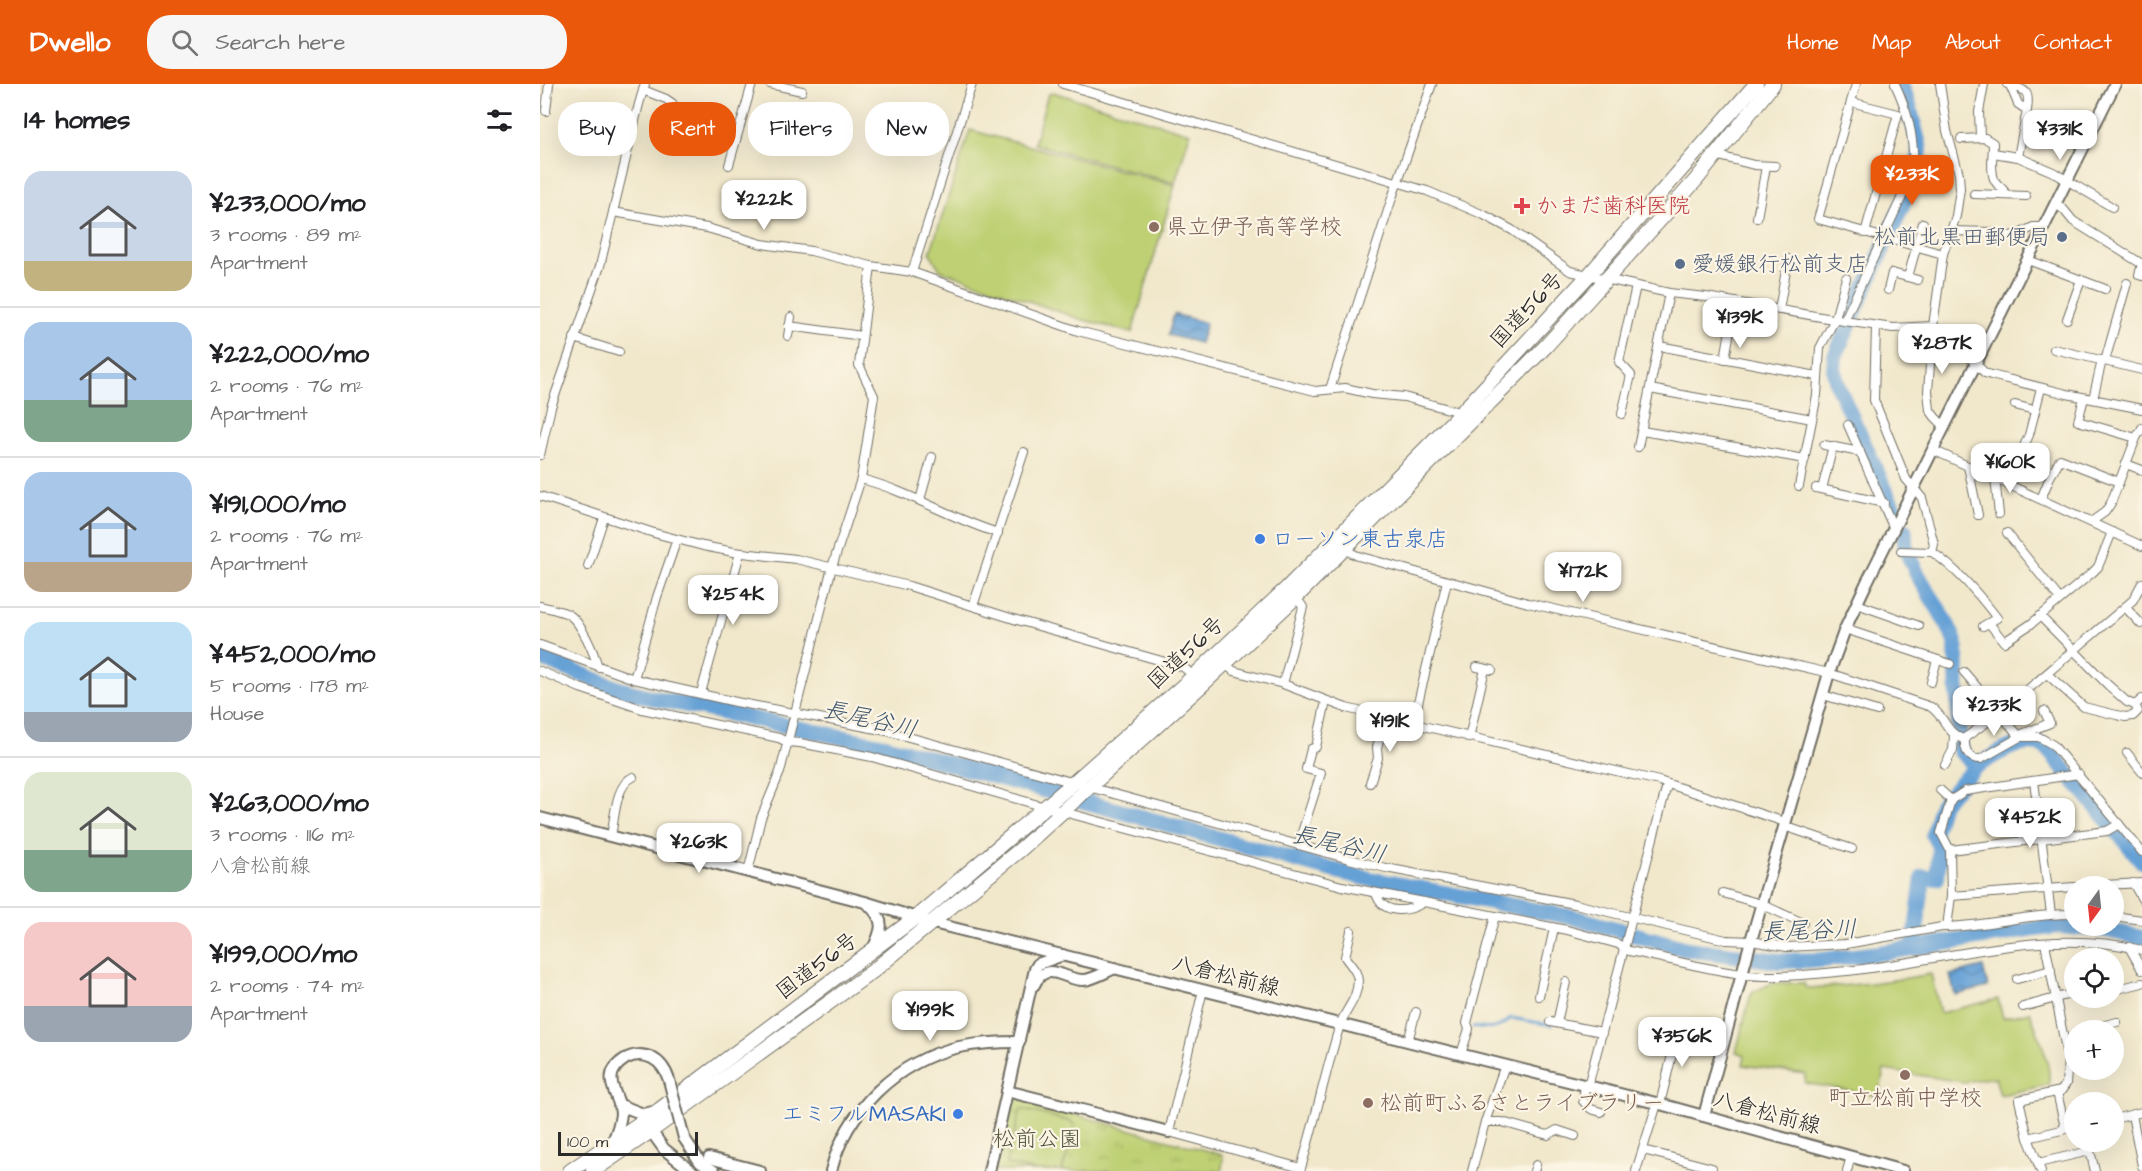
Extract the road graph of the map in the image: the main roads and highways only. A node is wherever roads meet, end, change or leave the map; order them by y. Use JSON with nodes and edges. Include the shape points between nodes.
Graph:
{"nodes":[{"id":1,"x":1756,"y":84,"type":"edge"},
{"id":2,"x":1773,"y":84,"type":"edge"},
{"id":3,"x":1468,"y":414,"type":"junction"},
{"id":4,"x":1338,"y":547,"type":"junction"},
{"id":5,"x":1198,"y":680,"type":"junction"},
{"id":6,"x":570,"y":1171,"type":"edge"},
{"id":7,"x":592,"y":1171,"type":"edge"}],
"edges":[{"from":1,"to":3,"type":"highway","name":"国道56号"},
{"from":2,"to":3,"type":"highway","name":"国道56号","via":[[1696,180],[1607,280],[1546,346]]},
{"from":3,"to":4,"type":"highway","name":"国道56号"},
{"from":4,"to":5,"type":"highway","name":"国道56号"},
{"from":4,"to":5,"type":"highway","name":"国道56号","via":[[1296,597],[1224,664]]},
{"from":5,"to":6,"type":"highway","name":"国道56号","via":[[915,918],[659,1110]]},
{"from":5,"to":7,"type":"highway","name":"国道56号","via":[[1065,810],[933,923]]}]}
